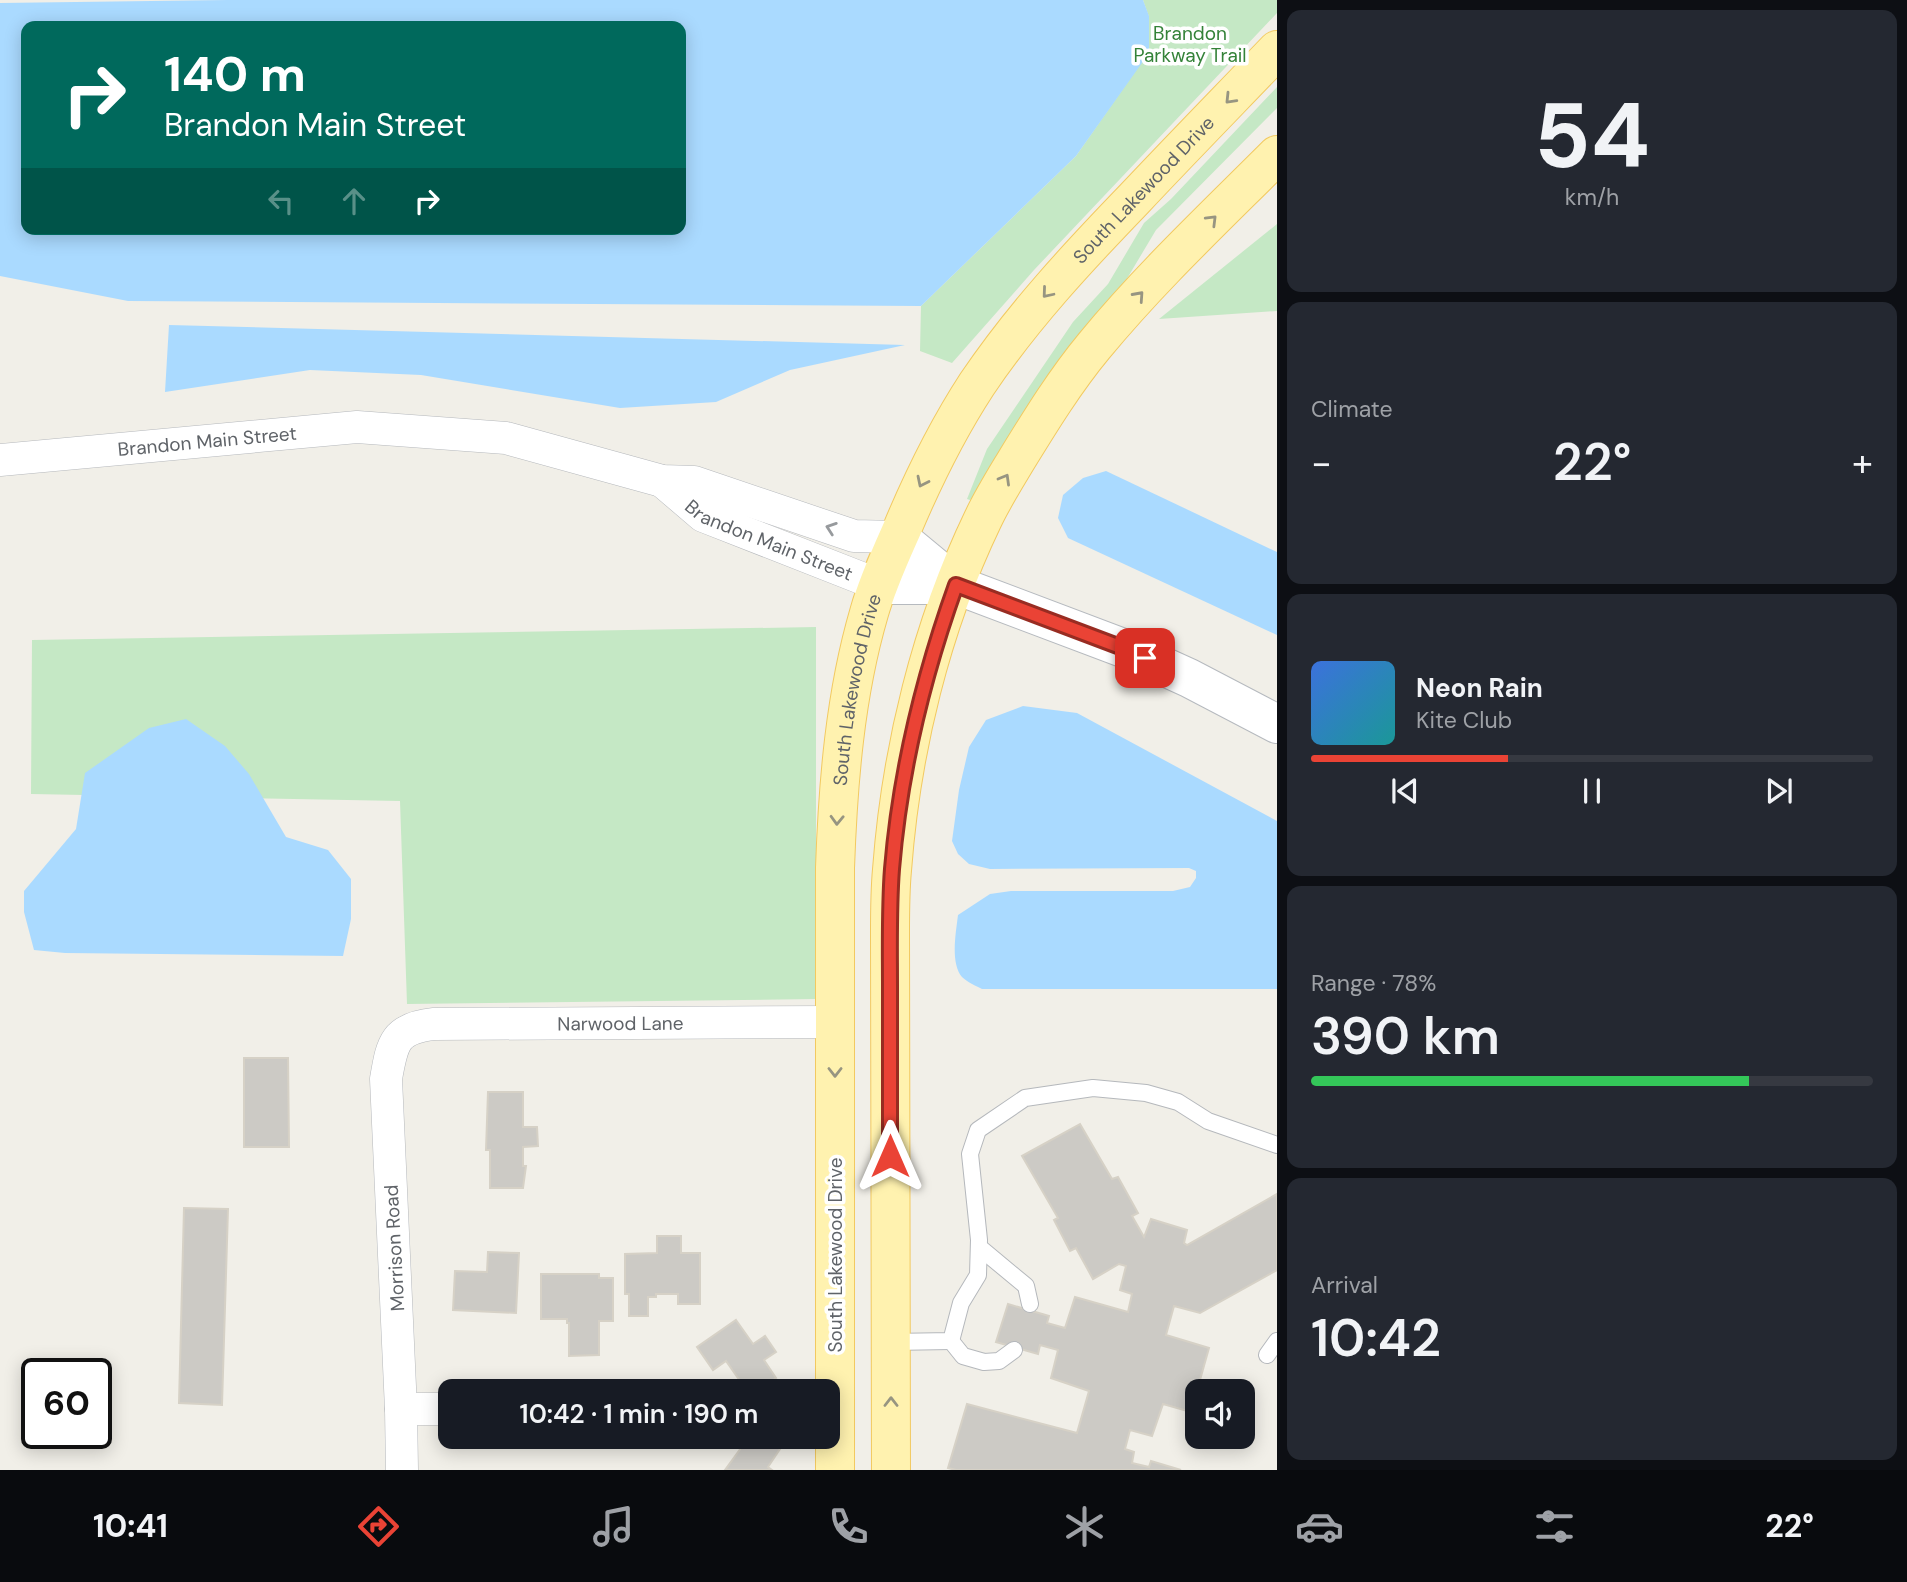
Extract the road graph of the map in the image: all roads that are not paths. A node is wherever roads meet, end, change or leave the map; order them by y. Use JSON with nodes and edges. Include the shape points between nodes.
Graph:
{"nodes":[{"id":1,"x":1277,"y":50,"type":"edge"},
{"id":2,"x":1277,"y":155,"type":"edge"},
{"id":3,"x":0,"y":460,"type":"edge"},
{"id":4,"x":662,"y":481,"type":"junction"},
{"id":5,"x":898,"y":537,"type":"junction"},
{"id":6,"x":879,"y":585,"type":"junction"},
{"id":7,"x":956,"y":585,"type":"junction"},
{"id":8,"x":1277,"y":724,"type":"edge"},
{"id":9,"x":835,"y":1022,"type":"junction"},
{"id":10,"x":405,"y":1032,"type":"joint"},
{"id":11,"x":1277,"y":1145,"type":"edge"},
{"id":12,"x":979,"y":1247,"type":"junction"},
{"id":13,"x":1030,"y":1304,"type":"dead end"},
{"id":14,"x":1277,"y":1340,"type":"edge"},
{"id":15,"x":951,"y":1341,"type":"junction"},
{"id":16,"x":891,"y":1342,"type":"junction"},
{"id":17,"x":1014,"y":1350,"type":"dead end"},
{"id":18,"x":1267,"y":1355,"type":"dead end"},
{"id":19,"x":401,"y":1409,"type":"junction"},
{"id":20,"x":438,"y":1409,"type":"edge"},
{"id":21,"x":402,"y":1470,"type":"edge"},
{"id":22,"x":835,"y":1470,"type":"edge"},
{"id":23,"x":891,"y":1470,"type":"edge"}],
"edges":[{"from":1,"to":5,"type":"main road","name":"South Lakewood Drive","one_way":true,"via":[[1092,242],[1021,324],[957,418]]},
{"from":7,"to":2,"type":"main road","one_way":true,"via":[[987,511],[1062,388],[1164,268]]},
{"from":3,"to":4,"type":"street","name":"Brandon Main Street","via":[[357,427],[506,438]]},
{"from":5,"to":4,"type":"street","name":"Brandon Main Street","one_way":true,"via":[[854,536],[694,482]]},
{"from":4,"to":6,"type":"street","name":"Brandon Main Street","via":[[703,516]]},
{"from":5,"to":6,"type":"main road","name":"South Lakewood Drive"},
{"from":5,"to":7,"type":"street"},
{"from":6,"to":7,"type":"street","name":"Brandon Main Street"},
{"from":6,"to":9,"type":"main road","name":"South Lakewood Drive","one_way":true,"via":[[856,665],[837,802]]},
{"from":7,"to":8,"type":"street","name":"Brandon Main Street","via":[[1123,648]]},
{"from":7,"to":16,"type":"main road","via":[[925,677],[899,808],[892,870]]},
{"from":9,"to":10,"type":"street","name":"Narwood Lane","via":[[434,1024]]},
{"from":9,"to":22,"type":"main road","name":"South Lakewood Drive","one_way":true},
{"from":10,"to":19,"type":"street","name":"Morrison Road","via":[[395,1042],[386,1079]]},
{"from":11,"to":12,"type":"lane","via":[[1146,1093],[1093,1088],[1025,1098],[978,1130],[970,1154]]},
{"from":12,"to":13,"type":"lane","via":[[1026,1286]]},
{"from":12,"to":15,"type":"lane","via":[[978,1275],[961,1303]]},
{"from":14,"to":18,"type":"lane"},
{"from":15,"to":16,"type":"lane"},
{"from":15,"to":17,"type":"lane","via":[[963,1356],[984,1362],[999,1361]]},
{"from":23,"to":16,"type":"main road","one_way":true},
{"from":19,"to":20,"type":"street"},
{"from":19,"to":21,"type":"street","name":"Morrison Road"}]}
